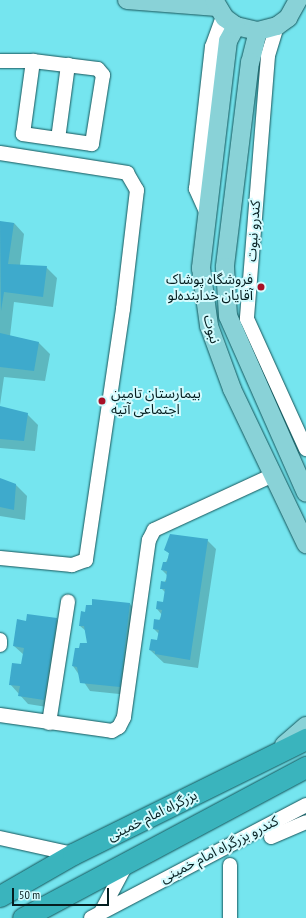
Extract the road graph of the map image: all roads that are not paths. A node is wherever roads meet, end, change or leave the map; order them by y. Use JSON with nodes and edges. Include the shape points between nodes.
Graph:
{"nodes":[{"id":1,"x":127,"y":0,"type":"edge"},
{"id":2,"x":298,"y":0,"type":"edge"},
{"id":3,"x":223,"y":12,"type":"edge"},
{"id":4,"x":277,"y":26,"type":"junction"},
{"id":5,"x":258,"y":31,"type":"junction"},
{"id":6,"x":0,"y":61,"type":"edge"},
{"id":7,"x":33,"y":61,"type":"junction"},
{"id":8,"x":68,"y":65,"type":"junction"},
{"id":9,"x":58,"y":139,"type":"junction"},
{"id":10,"x":0,"y":153,"type":"edge"},
{"id":11,"x":306,"y":449,"type":"edge"},
{"id":12,"x":273,"y":475,"type":"junction"},
{"id":13,"x":306,"y":493,"type":"edge"},
{"id":14,"x":306,"y":544,"type":"edge"},
{"id":15,"x":0,"y":558,"type":"edge"},
{"id":16,"x":68,"y":601,"type":"dead end"},
{"id":17,"x":0,"y":640,"type":"edge"},
{"id":18,"x":0,"y":645,"type":"edge"},
{"id":19,"x":0,"y":716,"type":"edge"},
{"id":20,"x":49,"y":723,"type":"junction"},
{"id":21,"x":306,"y":726,"type":"edge"},
{"id":22,"x":306,"y":739,"type":"edge"},
{"id":23,"x":274,"y":754,"type":"junction"},
{"id":24,"x":306,"y":767,"type":"edge"},
{"id":25,"x":306,"y":805,"type":"edge"},
{"id":26,"x":306,"y":822,"type":"edge"},
{"id":27,"x":270,"y":837,"type":"dead end"},
{"id":28,"x":0,"y":838,"type":"edge"},
{"id":29,"x":74,"y":854,"type":"junction"},
{"id":30,"x":128,"y":860,"type":"junction"},
{"id":31,"x":230,"y":865,"type":"dead end"},
{"id":32,"x":0,"y":896,"type":"edge"},
{"id":33,"x":96,"y":916,"type":"edge"},
{"id":34,"x":23,"y":918,"type":"edge"},
{"id":35,"x":230,"y":918,"type":"edge"}],
"edges":[{"from":1,"to":3,"type":"main road"},
{"from":2,"to":4,"type":"main road","via":[[288,18]]},
{"from":3,"to":5,"type":"main road"},
{"from":3,"to":12,"type":"main road","name":"نبوت","via":[[228,41],[201,268],[208,326],[232,389]]},
{"from":4,"to":5,"type":"main road"},
{"from":4,"to":11,"type":"street","name":"کندرو نبوت","via":[[268,56],[247,319]]},
{"from":5,"to":13,"type":"main road","name":"نبوت","via":[[250,62],[225,267],[228,316]]},
{"from":6,"to":7,"type":"street"},
{"from":7,"to":8,"type":"street"},
{"from":7,"to":9,"type":"street","via":[[23,134]]},
{"from":8,"to":9,"type":"street"},
{"from":8,"to":9,"type":"street","via":[[98,69],[103,74],[92,144]]},
{"from":10,"to":15,"type":"street","via":[[128,173],[137,190],[86,560],[72,566]]},
{"from":12,"to":14,"type":"main road","name":"نبوت"},
{"from":12,"to":20,"type":"street","via":[[154,530],[149,540],[124,717],[119,727],[112,731]]},
{"from":16,"to":20,"type":"street"},
{"from":17,"to":18,"type":"street"},
{"from":19,"to":20,"type":"street"},
{"from":21,"to":23,"type":"main road"},
{"from":22,"to":23,"type":"highway","name":"بزرگراه امام خمینی"},
{"from":23,"to":29,"type":"highway","name":"بزرگراه امام خمینی"},
{"from":24,"to":30,"type":"highway","name":"بزرگراه امام خمینی"},
{"from":25,"to":33,"type":"street","name":"کندرو بزرگراه امام خمینی","via":[[163,877]]},
{"from":26,"to":27,"type":"street"},
{"from":28,"to":29,"type":"street"},
{"from":29,"to":32,"type":"highway","name":"بزرگراه امام خمینی"},
{"from":30,"to":33,"type":"street"},
{"from":30,"to":34,"type":"highway","name":"بزرگراه امام خمینی"},
{"from":31,"to":35,"type":"street"}]}
